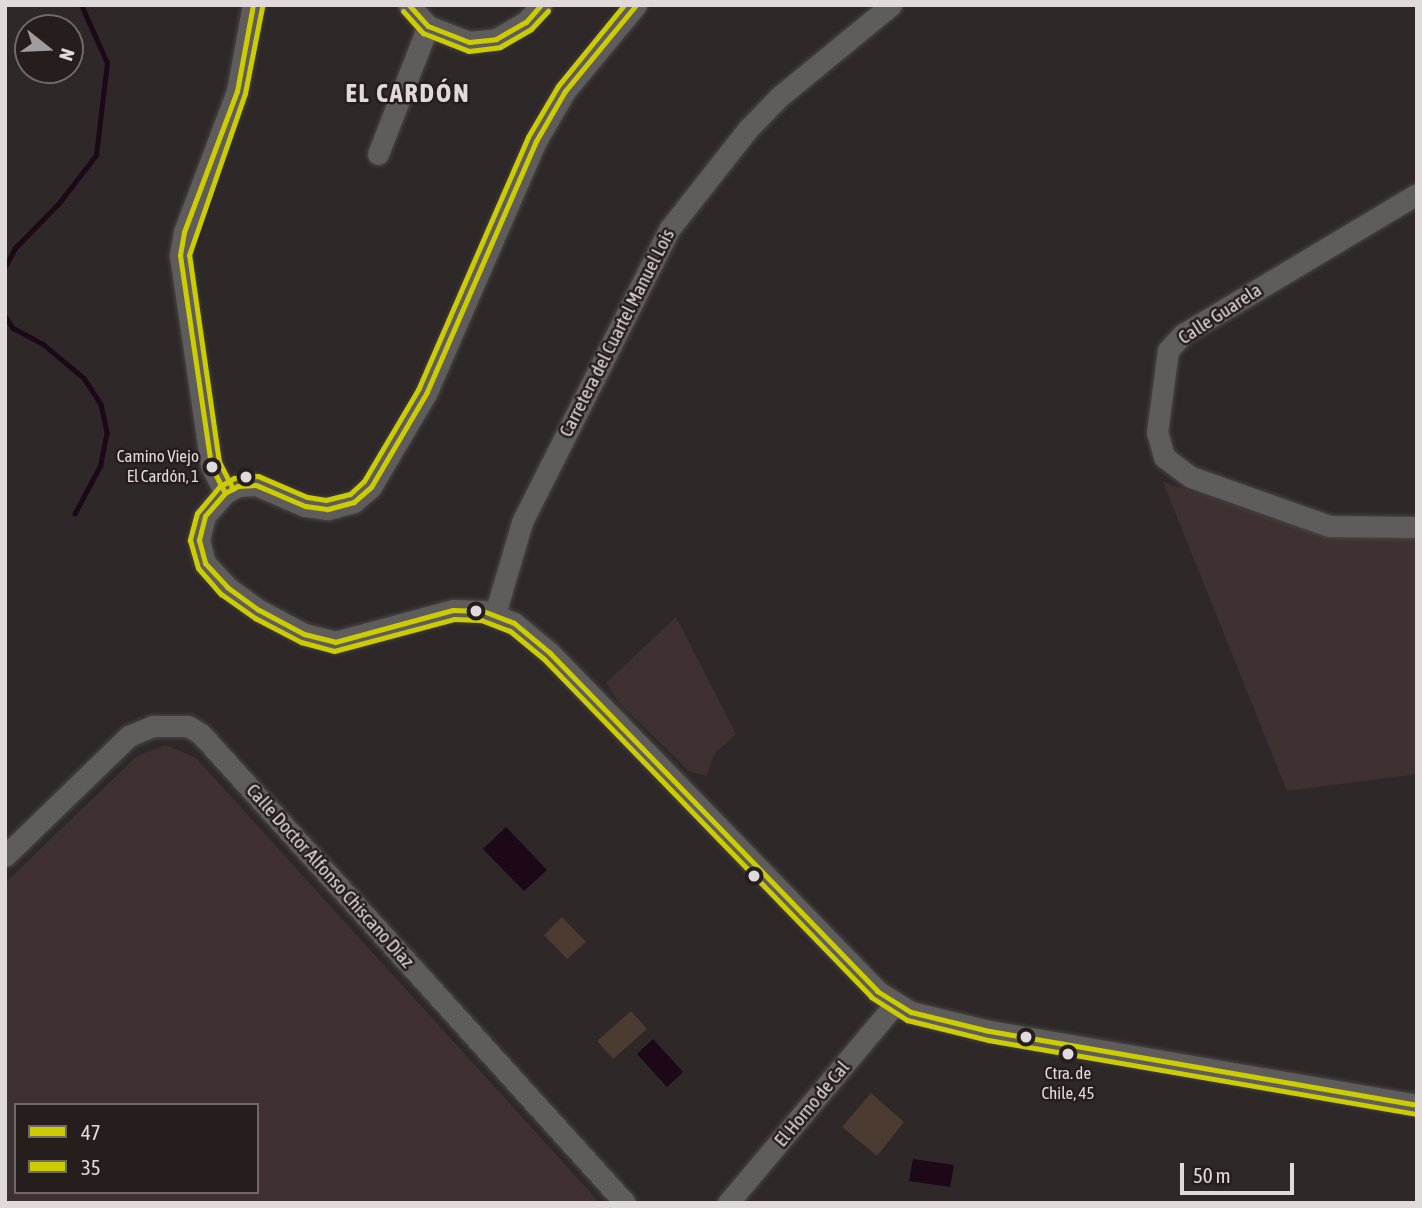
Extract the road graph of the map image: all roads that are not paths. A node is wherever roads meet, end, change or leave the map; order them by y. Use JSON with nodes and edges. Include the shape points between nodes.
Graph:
{"nodes":[{"id":1,"x":253,"y":5,"type":"edge"},
{"id":2,"x":409,"y":5,"type":"edge"},
{"id":3,"x":541,"y":5,"type":"edge"},
{"id":4,"x":636,"y":5,"type":"edge"},
{"id":5,"x":891,"y":5,"type":"edge"},
{"id":6,"x":428,"y":26,"type":"junction"},
{"id":7,"x":378,"y":154,"type":"dead end"},
{"id":8,"x":1417,"y":194,"type":"edge"},
{"id":9,"x":225,"y":493,"type":"junction"},
{"id":10,"x":1417,"y":527,"type":"edge"},
{"id":11,"x":495,"y":614,"type":"junction"},
{"id":12,"x":5,"y":856,"type":"edge"},
{"id":13,"x":895,"y":1004,"type":"junction"},
{"id":14,"x":1417,"y":1105,"type":"edge"},
{"id":15,"x":625,"y":1203,"type":"edge"},
{"id":16,"x":728,"y":1203,"type":"edge"}],
"edges":[{"from":1,"to":9,"type":"street","via":[[237,91],[184,232],[180,255],[211,465]]},
{"from":2,"to":6,"type":"street"},
{"from":3,"to":6,"type":"street","via":[[526,22],[496,39],[469,41]]},
{"from":4,"to":9,"type":"street","via":[[565,92],[536,141],[427,392],[371,487],[354,502],[327,509],[305,506],[256,485],[237,486]]},
{"from":5,"to":11,"type":"street","name":"Carretera del Cuartel Manuel Lois","via":[[779,97],[670,228],[522,522]]},
{"from":6,"to":7,"type":"street"},
{"from":8,"to":10,"type":"street","name":"Calle Guarela","via":[[1183,334],[1168,349],[1157,432],[1164,457],[1191,477],[1329,526]]},
{"from":9,"to":11,"type":"street","via":[[213,504],[200,529],[205,563],[238,595],[304,634],[344,641],[453,610]]},
{"from":11,"to":13,"type":"street","via":[[522,628],[550,653],[877,991]]},
{"from":12,"to":15,"type":"street","name":"Calle Doctor Alfonso Chiscano Díaz","via":[[129,736],[153,726],[188,726],[201,734]]},
{"from":13,"to":14,"type":"street","via":[[976,1028]]},
{"from":13,"to":16,"type":"street","name":"El Horno de Cal"}]}
